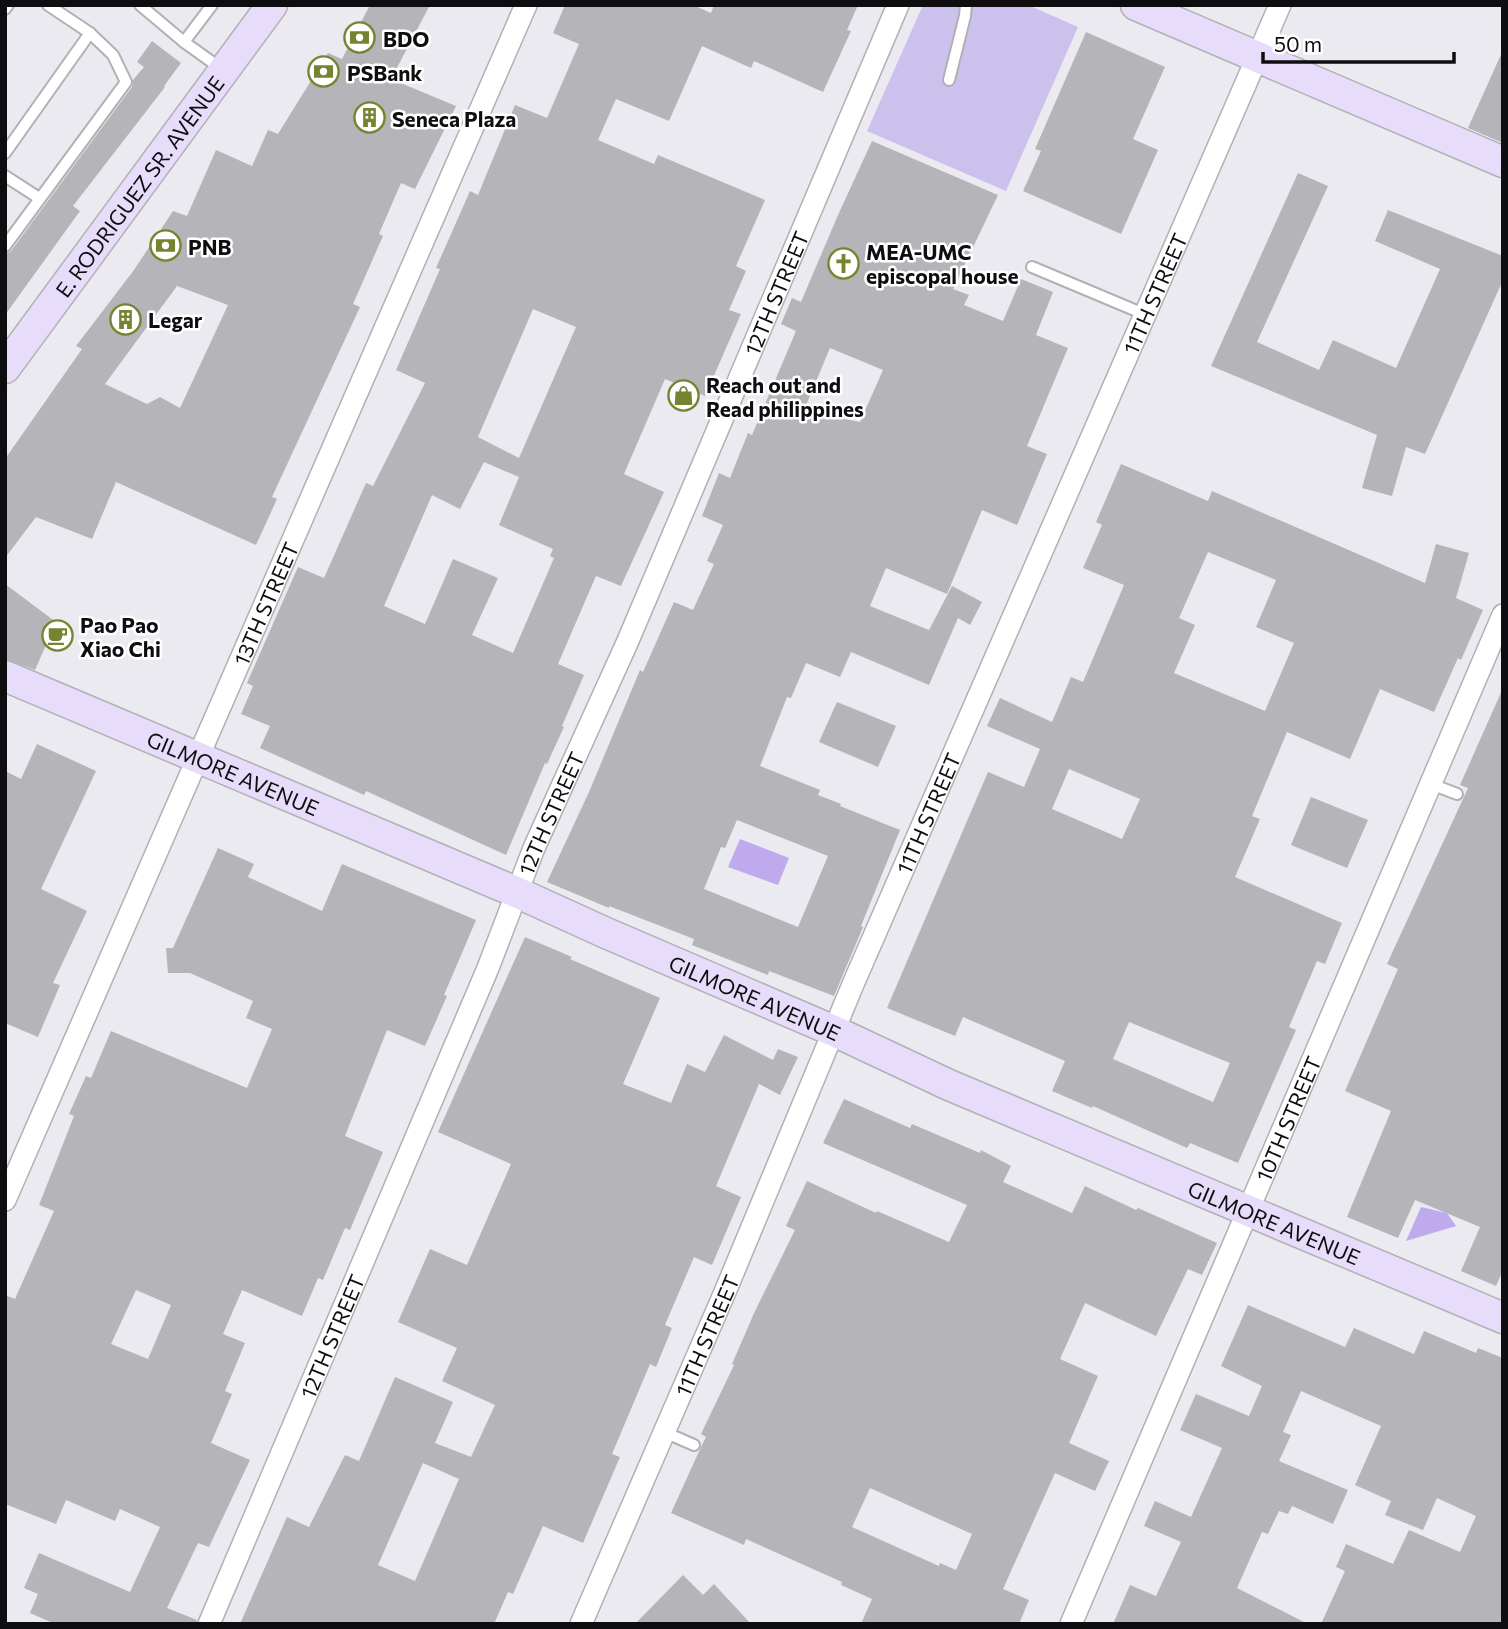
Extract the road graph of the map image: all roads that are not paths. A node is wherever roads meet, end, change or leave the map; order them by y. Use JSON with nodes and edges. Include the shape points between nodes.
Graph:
{"nodes":[{"id":1,"x":48,"y":5,"type":"edge"},
{"id":2,"x":140,"y":5,"type":"edge"},
{"id":3,"x":212,"y":5,"type":"edge"},
{"id":4,"x":272,"y":5,"type":"edge"},
{"id":5,"x":526,"y":5,"type":"edge"},
{"id":6,"x":898,"y":5,"type":"edge"},
{"id":7,"x":966,"y":5,"type":"edge"},
{"id":8,"x":1136,"y":5,"type":"edge"},
{"id":9,"x":1280,"y":5,"type":"edge"},
{"id":10,"x":90,"y":33,"type":"junction"},
{"id":11,"x":184,"y":42,"type":"junction"},
{"id":12,"x":1258,"y":57,"type":"junction"},
{"id":13,"x":224,"y":70,"type":"junction"},
{"id":14,"x":949,"y":80,"type":"dead end"},
{"id":15,"x":5,"y":153,"type":"edge"},
{"id":16,"x":1503,"y":162,"type":"edge"},
{"id":17,"x":5,"y":176,"type":"edge"},
{"id":18,"x":39,"y":198,"type":"junction"},
{"id":19,"x":5,"y":246,"type":"edge"},
{"id":20,"x":1032,"y":267,"type":"dead end"},
{"id":21,"x":1144,"y":314,"type":"junction"},
{"id":22,"x":5,"y":368,"type":"edge"},
{"id":23,"x":1503,"y":615,"type":"edge"},
{"id":24,"x":5,"y":676,"type":"edge"},
{"id":25,"x":198,"y":759,"type":"junction"},
{"id":26,"x":1431,"y":784,"type":"junction"},
{"id":27,"x":1457,"y":794,"type":"dead end"},
{"id":28,"x":516,"y":892,"type":"junction"},
{"id":29,"x":834,"y":1031,"type":"junction"},
{"id":30,"x":5,"y":1200,"type":"edge"},
{"id":31,"x":1249,"y":1211,"type":"junction"},
{"id":32,"x":1503,"y":1318,"type":"edge"},
{"id":33,"x":664,"y":1432,"type":"junction"},
{"id":34,"x":694,"y":1445,"type":"dead end"},
{"id":35,"x":209,"y":1624,"type":"edge"},
{"id":36,"x":581,"y":1624,"type":"edge"},
{"id":37,"x":1071,"y":1624,"type":"edge"}],
"edges":[{"from":1,"to":10,"type":"lane"},
{"from":2,"to":11,"type":"lane"},
{"from":3,"to":11,"type":"lane"},
{"from":4,"to":13,"type":"main road","name":"E. RODRIGUEZ SR. AVENUE"},
{"from":5,"to":25,"type":"street","name":"13TH STREET"},
{"from":6,"to":28,"type":"street","name":"12TH STREET"},
{"from":7,"to":14,"type":"lane"},
{"from":8,"to":12,"type":"main road"},
{"from":9,"to":12,"type":"street","name":"11TH STREET"},
{"from":10,"to":15,"type":"lane"},
{"from":10,"to":18,"type":"lane","via":[[113,55],[126,82]]},
{"from":11,"to":13,"type":"lane"},
{"from":12,"to":16,"type":"main road"},
{"from":12,"to":21,"type":"street","name":"11TH STREET"},
{"from":13,"to":22,"type":"main road","name":"E. RODRIGUEZ SR. AVENUE"},
{"from":17,"to":18,"type":"lane"},
{"from":18,"to":19,"type":"lane"},
{"from":20,"to":21,"type":"lane"},
{"from":21,"to":29,"type":"street","name":"11TH STREET"},
{"from":23,"to":26,"type":"street","name":"10TH STREET"},
{"from":24,"to":25,"type":"main road","name":"GILMORE AVENUE"},
{"from":25,"to":28,"type":"main road","name":"GILMORE AVENUE"},
{"from":25,"to":30,"type":"street","name":"13TH STREET"},
{"from":26,"to":27,"type":"lane"},
{"from":26,"to":31,"type":"street","name":"10TH STREET"},
{"from":28,"to":29,"type":"main road","name":"GILMORE AVENUE"},
{"from":28,"to":35,"type":"street","name":"12TH STREET"},
{"from":29,"to":31,"type":"main road","name":"GILMORE AVENUE","via":[[949,1085]]},
{"from":29,"to":33,"type":"street","name":"11TH STREET"},
{"from":31,"to":32,"type":"main road","name":"GILMORE AVENUE"},
{"from":31,"to":37,"type":"street","name":"10TH STREET"},
{"from":33,"to":34,"type":"lane"},
{"from":33,"to":36,"type":"street","name":"11TH STREET"}]}
